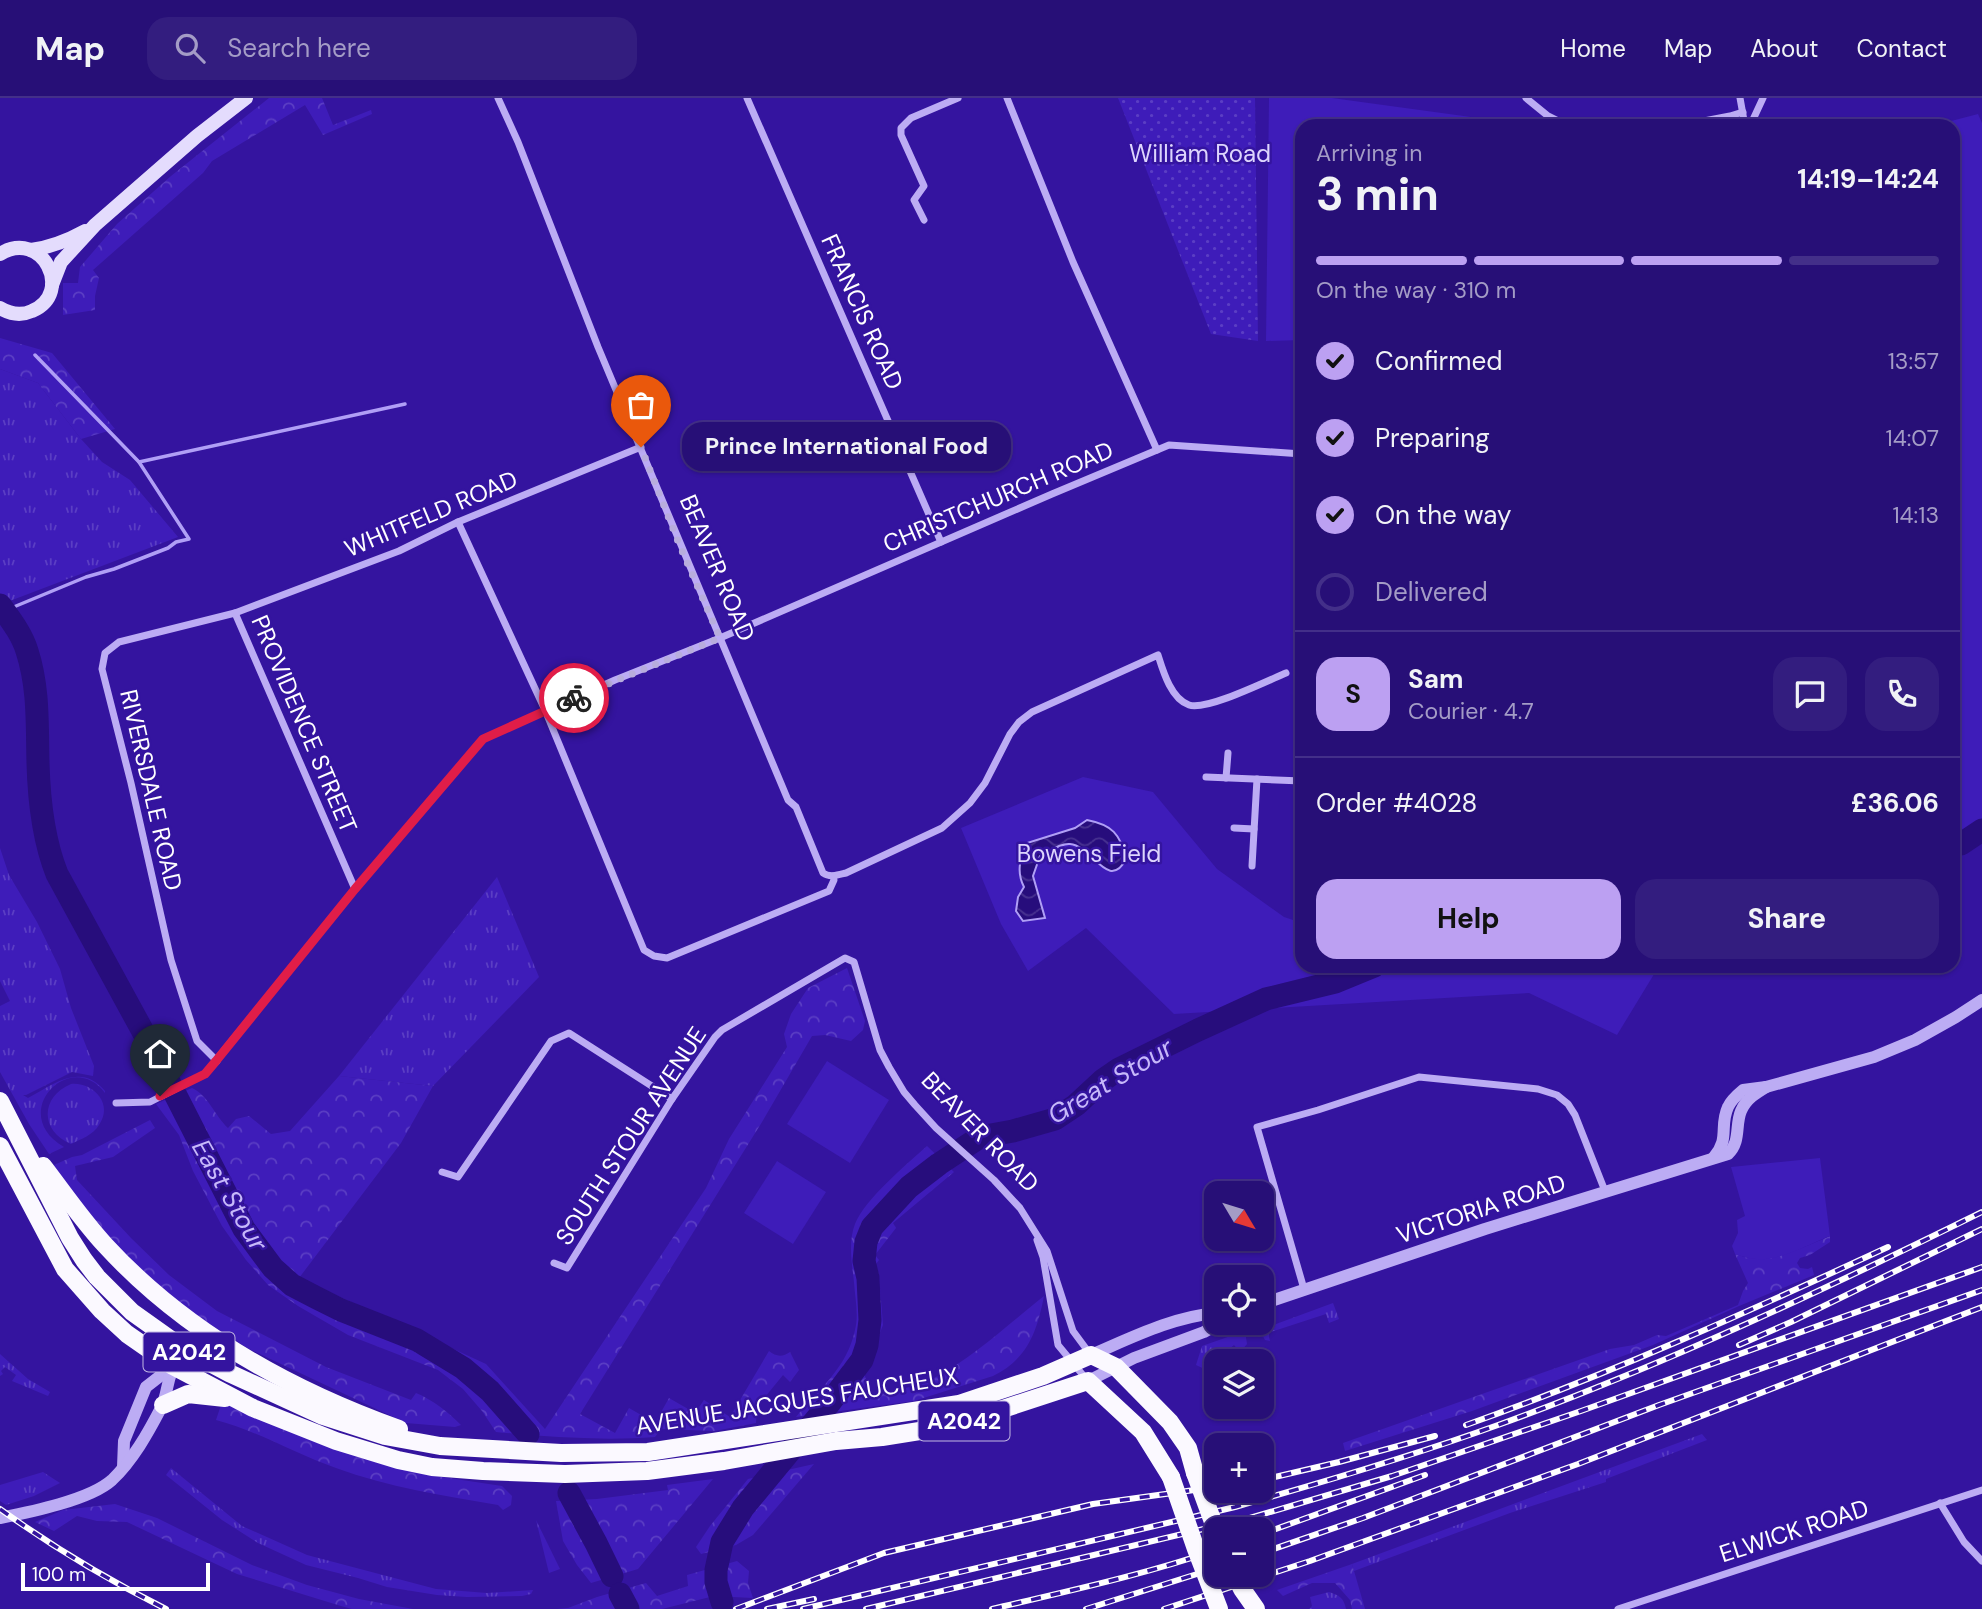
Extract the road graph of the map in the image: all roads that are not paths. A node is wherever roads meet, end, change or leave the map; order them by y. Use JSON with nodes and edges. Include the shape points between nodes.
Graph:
{"nodes":[{"id":1,"x":246,"y":98,"type":"edge"},
{"id":2,"x":498,"y":98,"type":"edge"},
{"id":3,"x":747,"y":98,"type":"edge"},
{"id":4,"x":958,"y":98,"type":"edge"},
{"id":5,"x":1007,"y":98,"type":"edge"},
{"id":6,"x":1526,"y":98,"type":"edge"},
{"id":7,"x":1740,"y":98,"type":"edge"},
{"id":8,"x":1763,"y":98,"type":"edge"},
{"id":9,"x":1742,"y":112,"type":"junction"},
{"id":10,"x":1554,"y":119,"type":"edge"},
{"id":11,"x":1714,"y":119,"type":"edge"},
{"id":12,"x":1745,"y":119,"type":"edge"},
{"id":13,"x":1752,"y":119,"type":"edge"},
{"id":14,"x":924,"y":220,"type":"dead end"},
{"id":15,"x":95,"y":225,"type":"junction"},
{"id":16,"x":31,"y":250,"type":"junction"},
{"id":17,"x":0,"y":254,"type":"edge"},
{"id":18,"x":52,"y":285,"type":"junction"},
{"id":19,"x":3,"y":311,"type":"edge"},
{"id":20,"x":641,"y":447,"type":"junction"},
{"id":21,"x":1157,"y":450,"type":"junction"},
{"id":22,"x":1295,"y":454,"type":"edge"},
{"id":23,"x":458,"y":522,"type":"junction"},
{"id":24,"x":941,"y":542,"type":"junction"},
{"id":25,"x":235,"y":613,"type":"junction"},
{"id":26,"x":720,"y":638,"type":"junction"},
{"id":27,"x":1286,"y":673,"type":"dead end"},
{"id":28,"x":545,"y":710,"type":"junction"},
{"id":29,"x":1228,"y":753,"type":"dead end"},
{"id":30,"x":1206,"y":778,"type":"dead end"},
{"id":31,"x":1226,"y":778,"type":"junction"},
{"id":32,"x":1257,"y":779,"type":"junction"},
{"id":33,"x":1295,"y":781,"type":"edge"},
{"id":34,"x":1234,"y":828,"type":"dead end"},
{"id":35,"x":1254,"y":829,"type":"junction"},
{"id":36,"x":1252,"y":866,"type":"dead end"},
{"id":37,"x":833,"y":876,"type":"junction"},
{"id":38,"x":355,"y":889,"type":"junction"},
{"id":39,"x":851,"y":960,"type":"joint"},
{"id":40,"x":1982,"y":1000,"type":"edge"},
{"id":41,"x":216,"y":1061,"type":"junction"},
{"id":42,"x":672,"y":1099,"type":"junction"},
{"id":43,"x":0,"y":1101,"type":"edge"},
{"id":44,"x":116,"y":1104,"type":"dead end"},
{"id":45,"x":15,"y":1129,"type":"junction"},
{"id":46,"x":0,"y":1146,"type":"edge"},
{"id":47,"x":442,"y":1172,"type":"dead end"},
{"id":48,"x":1605,"y":1192,"type":"junction"},
{"id":49,"x":1030,"y":1223,"type":"junction"},
{"id":50,"x":554,"y":1263,"type":"dead end"},
{"id":51,"x":1304,"y":1289,"type":"junction"},
{"id":52,"x":1274,"y":1300,"type":"edge"},
{"id":53,"x":1204,"y":1314,"type":"edge"},
{"id":54,"x":1204,"y":1332,"type":"edge"},
{"id":55,"x":184,"y":1349,"type":"junction"},
{"id":56,"x":1091,"y":1355,"type":"junction"},
{"id":57,"x":1073,"y":1364,"type":"junction"},
{"id":58,"x":173,"y":1366,"type":"junction"},
{"id":59,"x":1116,"y":1367,"type":"junction"},
{"id":60,"x":1088,"y":1381,"type":"junction"},
{"id":61,"x":236,"y":1400,"type":"junction"},
{"id":62,"x":163,"y":1405,"type":"junction"},
{"id":63,"x":459,"y":1447,"type":"junction"},
{"id":64,"x":123,"y":1467,"type":"junction"},
{"id":65,"x":1982,"y":1490,"type":"edge"},
{"id":66,"x":1940,"y":1503,"type":"junction"},
{"id":67,"x":1211,"y":1517,"type":"edge"},
{"id":68,"x":0,"y":1518,"type":"edge"},
{"id":69,"x":1982,"y":1562,"type":"edge"},
{"id":70,"x":1241,"y":1587,"type":"edge"},
{"id":71,"x":1220,"y":1609,"type":"edge"},
{"id":72,"x":1256,"y":1609,"type":"edge"},
{"id":73,"x":1618,"y":1609,"type":"edge"}],
"edges":[{"from":1,"to":15,"type":"main road"},
{"from":2,"to":20,"type":"street","name":"BEAVER ROAD"},
{"from":3,"to":24,"type":"street","name":"FRANCIS ROAD"},
{"from":4,"to":14,"type":"street","via":[[911,118],[901,128],[924,186],[914,200]]},
{"from":5,"to":21,"type":"street","via":[[1073,262]]},
{"from":6,"to":10,"type":"street"},
{"from":7,"to":9,"type":"street"},
{"from":8,"to":13,"type":"street"},
{"from":9,"to":11,"type":"street"},
{"from":9,"to":12,"type":"street"},
{"from":15,"to":16,"type":"main road","via":[[70,239]]},
{"from":15,"to":18,"type":"main road","via":[[61,262]]},
{"from":16,"to":17,"type":"main road","via":[[14,248]]},
{"from":16,"to":18,"type":"main road","via":[[50,267]]},
{"from":18,"to":19,"type":"main road","via":[[36,310]]},
{"from":20,"to":23,"type":"street","name":"WHITFELD ROAD"},
{"from":20,"to":26,"type":"street","name":"BEAVER ROAD"},
{"from":21,"to":22,"type":"street","name":"CHRISTCHURCH ROAD","via":[[1169,445]]},
{"from":21,"to":24,"type":"street","name":"CHRISTCHURCH ROAD"},
{"from":23,"to":25,"type":"street","name":"WHITFELD ROAD","via":[[399,551]]},
{"from":23,"to":28,"type":"street"},
{"from":24,"to":26,"type":"street","name":"CHRISTCHURCH ROAD"},
{"from":25,"to":38,"type":"street","name":"PROVIDENCE STREET"},
{"from":25,"to":41,"type":"street","name":"RIVERSDALE ROAD","via":[[119,642],[105,653],[102,669],[171,960],[197,1041]]},
{"from":26,"to":28,"type":"street","name":"CHRISTCHURCH ROAD"},
{"from":26,"to":37,"type":"street","name":"BEAVER ROAD","via":[[788,800],[796,807],[823,873]]},
{"from":27,"to":37,"type":"street","via":[[1214,703],[1186,705],[1166,677],[1158,655],[1032,712],[1010,734],[970,803],[942,828]]},
{"from":28,"to":37,"type":"street","via":[[644,950],[654,956],[667,958],[830,891]]},
{"from":28,"to":38,"type":"street","name":"CHRISTCHURCH ROAD","via":[[483,739]]},
{"from":29,"to":31,"type":"street"},
{"from":30,"to":31,"type":"street"},
{"from":31,"to":32,"type":"street"},
{"from":32,"to":33,"type":"street"},
{"from":32,"to":35,"type":"street"},
{"from":34,"to":35,"type":"street"},
{"from":35,"to":36,"type":"street"},
{"from":38,"to":41,"type":"street","name":"CHRISTCHURCH ROAD"},
{"from":39,"to":42,"type":"street","name":"SOUTH STOUR AVENUE","via":[[839,961],[722,1030]]},
{"from":39,"to":49,"type":"street","name":"BEAVER ROAD","via":[[855,961],[880,1050],[904,1092]]},
{"from":40,"to":48,"type":"street","name":"VICTORIA ROAD","via":[[1914,1041],[1766,1087],[1752,1096],[1740,1113],[1734,1149],[1728,1154]]},
{"from":41,"to":44,"type":"street","name":"CHRISTCHURCH ROAD","via":[[205,1074],[150,1102]]},
{"from":42,"to":47,"type":"street","via":[[569,1033],[551,1041],[458,1177]]},
{"from":42,"to":50,"type":"street","name":"SOUTH STOUR AVENUE","via":[[567,1268]]},
{"from":43,"to":45,"type":"main road","name":"AVENUE JACQUES FAUCHEUX","number":"A2042"},
{"from":45,"to":55,"type":"main road","name":"AVENUE JACQUES FAUCHEUX","number":"A2042","via":[[70,1238],[97,1277],[132,1312]]},
{"from":45,"to":63,"type":"main road","via":[[104,1244],[194,1325],[344,1407]]},
{"from":46,"to":58,"type":"main road","name":"AVENUE JACQUES FAUCHEUX","number":"A2042","via":[[65,1269],[127,1334]]},
{"from":48,"to":51,"type":"street","name":"VICTORIA ROAD"},
{"from":48,"to":51,"type":"street","via":[[1568,1104],[1558,1095],[1538,1089],[1419,1077],[1257,1127]]},
{"from":49,"to":56,"type":"street","name":"BEAVER ROAD","via":[[1047,1251],[1073,1331]]},
{"from":49,"to":57,"type":"street","name":"BEAVER ROAD","via":[[1043,1257],[1058,1345]]},
{"from":51,"to":52,"type":"street","name":"VICTORIA ROAD"},
{"from":53,"to":56,"type":"street","via":[[1152,1328]]},
{"from":54,"to":59,"type":"street"},
{"from":55,"to":58,"type":"street"},
{"from":55,"to":63,"type":"main road","name":"AVENUE JACQUES FAUCHEUX","number":"A2042","via":[[323,1416],[385,1436]]},
{"from":56,"to":57,"type":"main road","name":"AVENUE JACQUES FAUCHEUX"},
{"from":56,"to":59,"type":"main road"},
{"from":57,"to":60,"type":"street","name":"BEAVER ROAD"},
{"from":57,"to":63,"type":"main road","name":"AVENUE JACQUES FAUCHEUX","number":"A2042","via":[[959,1404],[649,1451]]},
{"from":58,"to":61,"type":"main road","name":"AVENUE JACQUES FAUCHEUX","number":"A2042"},
{"from":58,"to":62,"type":"street"},
{"from":58,"to":64,"type":"street","via":[[146,1387],[124,1441]]},
{"from":59,"to":60,"type":"street"},
{"from":59,"to":67,"type":"main road","bridge":true,"via":[[1170,1422],[1188,1448]]},
{"from":60,"to":61,"type":"main road","name":"AVENUE JACQUES FAUCHEUX","number":"A2042","via":[[951,1426],[647,1471],[565,1474],[483,1471],[398,1460]]},
{"from":60,"to":71,"type":"main road","name":"BEAVER ROAD","bridge":true,"via":[[1143,1432],[1171,1477]]},
{"from":61,"to":62,"type":"main road","name":"AVENUE JACQUES FAUCHEUX","number":"A2042","via":[[188,1394]]},
{"from":62,"to":64,"type":"street"},
{"from":64,"to":68,"type":"street","via":[[112,1480],[87,1494]]},
{"from":65,"to":66,"type":"street","name":"ELWICK ROAD"},
{"from":66,"to":69,"type":"street"},
{"from":66,"to":73,"type":"street","name":"ELWICK ROAD"},
{"from":70,"to":72,"type":"main road","bridge":true}]}
